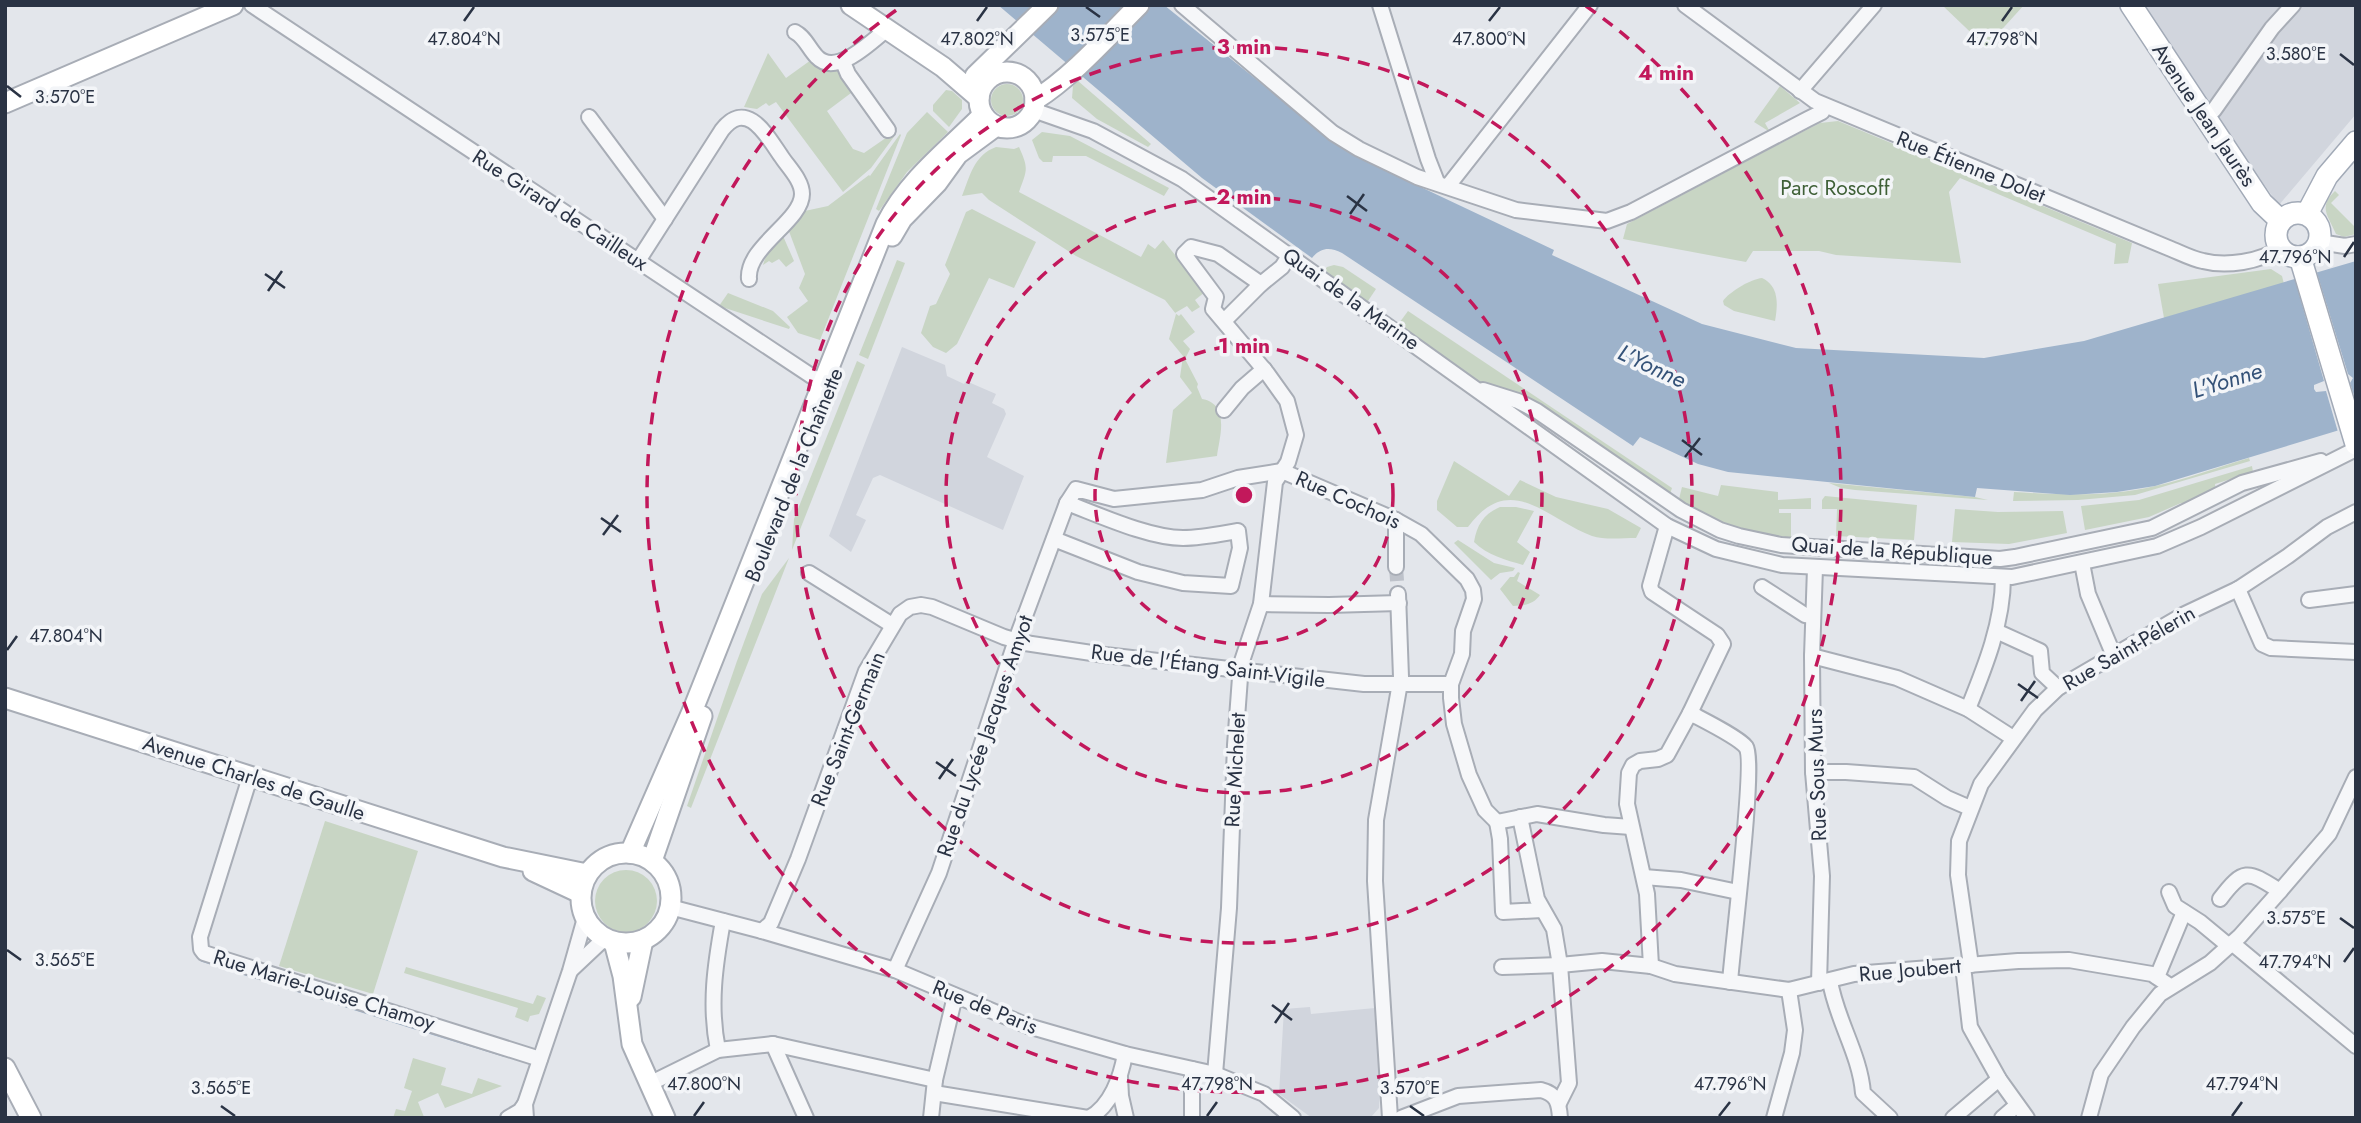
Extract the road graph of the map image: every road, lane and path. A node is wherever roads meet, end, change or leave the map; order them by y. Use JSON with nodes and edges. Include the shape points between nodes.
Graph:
{"nodes":[{"id":1,"x":233,"y":5,"type":"edge"},
{"id":2,"x":252,"y":5,"type":"edge"},
{"id":3,"x":851,"y":5,"type":"edge"},
{"id":4,"x":1048,"y":5,"type":"edge"},
{"id":5,"x":1139,"y":5,"type":"edge"},
{"id":6,"x":1182,"y":5,"type":"edge"},
{"id":7,"x":1380,"y":5,"type":"edge"},
{"id":8,"x":1590,"y":5,"type":"edge"},
{"id":9,"x":1685,"y":5,"type":"edge"},
{"id":10,"x":1874,"y":5,"type":"edge"},
{"id":11,"x":2131,"y":5,"type":"edge"},
{"id":12,"x":2293,"y":5,"type":"edge"},
{"id":13,"x":887,"y":29,"type":"junction"},
{"id":14,"x":795,"y":32,"type":"dead end"},
{"id":15,"x":1010,"y":44,"type":"junction"},
{"id":16,"x":843,"y":62,"type":"junction"},
{"id":17,"x":943,"y":67,"type":"junction"},
{"id":18,"x":989,"y":76,"type":"junction"},
{"id":19,"x":1800,"y":90,"type":"junction"},
{"id":20,"x":5,"y":103,"type":"edge"},
{"id":21,"x":1034,"y":105,"type":"junction"},
{"id":22,"x":1825,"y":106,"type":"junction"},
{"id":23,"x":986,"y":113,"type":"junction"},
{"id":24,"x":589,"y":117,"type":"dead end"},
{"id":25,"x":2204,"y":118,"type":"junction"},
{"id":26,"x":888,"y":130,"type":"dead end"},
{"id":27,"x":2356,"y":142,"type":"edge"},
{"id":28,"x":1442,"y":184,"type":"junction"},
{"id":29,"x":2307,"y":215,"type":"junction"},
{"id":30,"x":664,"y":219,"type":"junction"},
{"id":31,"x":2281,"y":221,"type":"junction"},
{"id":32,"x":2319,"y":242,"type":"junction"},
{"id":33,"x":2356,"y":244,"type":"edge"},
{"id":34,"x":2280,"y":247,"type":"junction"},
{"id":35,"x":1289,"y":256,"type":"junction"},
{"id":36,"x":638,"y":261,"type":"junction"},
{"id":37,"x":2303,"y":267,"type":"junction"},
{"id":38,"x":749,"y":279,"type":"dead end"},
{"id":39,"x":1261,"y":284,"type":"junction"},
{"id":40,"x":1224,"y":321,"type":"junction"},
{"id":41,"x":1264,"y":369,"type":"junction"},
{"id":42,"x":822,"y":383,"type":"junction"},
{"id":43,"x":1476,"y":388,"type":"junction"},
{"id":44,"x":1224,"y":410,"type":"dead end"},
{"id":45,"x":2354,"y":441,"type":"edge"},
{"id":46,"x":2333,"y":460,"type":"junction"},
{"id":47,"x":1282,"y":471,"type":"junction"},
{"id":48,"x":1068,"y":503,"type":"junction"},
{"id":49,"x":2356,"y":512,"type":"edge"},
{"id":50,"x":1652,"y":515,"type":"joint"},
{"id":51,"x":1396,"y":520,"type":"junction"},
{"id":52,"x":1667,"y":526,"type":"junction"},
{"id":53,"x":1054,"y":539,"type":"junction"},
{"id":54,"x":2082,"y":563,"type":"junction"},
{"id":55,"x":1396,"y":567,"type":"tunnel mouth"},
{"id":56,"x":1815,"y":568,"type":"junction"},
{"id":57,"x":809,"y":573,"type":"dead end"},
{"id":58,"x":2003,"y":577,"type":"junction"},
{"id":59,"x":1762,"y":587,"type":"dead end"},
{"id":60,"x":2238,"y":589,"type":"junction"},
{"id":61,"x":2356,"y":594,"type":"edge"},
{"id":62,"x":2309,"y":600,"type":"dead end"},
{"id":63,"x":1261,"y":604,"type":"junction"},
{"id":64,"x":1813,"y":616,"type":"junction"},
{"id":65,"x":892,"y":625,"type":"junction"},
{"id":66,"x":1996,"y":631,"type":"junction"},
{"id":67,"x":1016,"y":640,"type":"junction"},
{"id":68,"x":2356,"y":652,"type":"edge"},
{"id":69,"x":1812,"y":656,"type":"junction"},
{"id":70,"x":2114,"y":656,"type":"junction"},
{"id":71,"x":1241,"y":671,"type":"junction"},
{"id":72,"x":1451,"y":684,"type":"junction"},
{"id":73,"x":1400,"y":686,"type":"junction"},
{"id":74,"x":2058,"y":688,"type":"junction"},
{"id":75,"x":5,"y":698,"type":"edge"},
{"id":76,"x":1968,"y":709,"type":"junction"},
{"id":77,"x":1690,"y":713,"type":"junction"},
{"id":78,"x":2013,"y":738,"type":"junction"},
{"id":79,"x":1814,"y":772,"type":"junction"},
{"id":80,"x":2356,"y":776,"type":"edge"},
{"id":81,"x":250,"y":777,"type":"junction"},
{"id":82,"x":1970,"y":808,"type":"junction"},
{"id":83,"x":1520,"y":817,"type":"junction"},
{"id":84,"x":1497,"y":822,"type":"junction"},
{"id":85,"x":1631,"y":827,"type":"junction"},
{"id":86,"x":654,"y":852,"type":"junction"},
{"id":87,"x":630,"y":853,"type":"junction"},
{"id":88,"x":503,"y":857,"type":"junction"},
{"id":89,"x":587,"y":874,"type":"junction"},
{"id":90,"x":1644,"y":877,"type":"junction"},
{"id":91,"x":2280,"y":891,"type":"junction"},
{"id":92,"x":1738,"y":892,"type":"junction"},
{"id":93,"x":2169,"y":892,"type":"dead end"},
{"id":94,"x":580,"y":893,"type":"junction"},
{"id":95,"x":2220,"y":899,"type":"dead end"},
{"id":96,"x":670,"y":907,"type":"junction"},
{"id":97,"x":1542,"y":910,"type":"junction"},
{"id":98,"x":2184,"y":912,"type":"junction"},
{"id":99,"x":585,"y":918,"type":"junction"},
{"id":100,"x":723,"y":921,"type":"junction"},
{"id":101,"x":769,"y":929,"type":"junction"},
{"id":102,"x":609,"y":940,"type":"junction"},
{"id":103,"x":643,"y":940,"type":"junction"},
{"id":104,"x":2230,"y":944,"type":"junction"},
{"id":105,"x":1560,"y":965,"type":"junction"},
{"id":106,"x":1651,"y":965,"type":"junction"},
{"id":107,"x":1967,"y":966,"type":"junction"},
{"id":108,"x":1502,"y":967,"type":"dead end"},
{"id":109,"x":895,"y":970,"type":"junction"},
{"id":110,"x":570,"y":971,"type":"junction"},
{"id":111,"x":2157,"y":977,"type":"junction"},
{"id":112,"x":1730,"y":982,"type":"junction"},
{"id":113,"x":1825,"y":982,"type":"junction"},
{"id":114,"x":2170,"y":986,"type":"junction"},
{"id":115,"x":1789,"y":990,"type":"junction"},
{"id":116,"x":956,"y":996,"type":"junction"},
{"id":117,"x":627,"y":1015,"type":"junction"},
{"id":118,"x":773,"y":1044,"type":"junction"},
{"id":119,"x":2356,"y":1045,"type":"edge"},
{"id":120,"x":718,"y":1050,"type":"junction"},
{"id":121,"x":1125,"y":1054,"type":"junction"},
{"id":122,"x":540,"y":1059,"type":"junction"},
{"id":123,"x":5,"y":1068,"type":"edge"},
{"id":124,"x":1192,"y":1069,"type":"junction"},
{"id":125,"x":1215,"y":1074,"type":"junction"},
{"id":126,"x":1120,"y":1076,"type":"junction"},
{"id":127,"x":1999,"y":1079,"type":"junction"},
{"id":128,"x":649,"y":1084,"type":"junction"},
{"id":129,"x":934,"y":1087,"type":"junction"},
{"id":130,"x":2017,"y":1105,"type":"junction"},
{"id":131,"x":1559,"y":1110,"type":"edge"},
{"id":132,"x":525,"y":1111,"type":"edge"},
{"id":133,"x":1884,"y":1116,"type":"edge"},
{"id":134,"x":1408,"y":1117,"type":"edge"},
{"id":135,"x":31,"y":1118,"type":"edge"},
{"id":136,"x":508,"y":1118,"type":"edge"},
{"id":137,"x":665,"y":1118,"type":"edge"},
{"id":138,"x":806,"y":1118,"type":"edge"},
{"id":139,"x":931,"y":1118,"type":"edge"},
{"id":140,"x":1089,"y":1118,"type":"edge"},
{"id":141,"x":1126,"y":1118,"type":"edge"},
{"id":142,"x":1192,"y":1118,"type":"edge"},
{"id":143,"x":1293,"y":1118,"type":"edge"},
{"id":144,"x":1390,"y":1118,"type":"edge"},
{"id":145,"x":1774,"y":1118,"type":"edge"},
{"id":146,"x":1953,"y":1118,"type":"edge"},
{"id":147,"x":2002,"y":1118,"type":"edge"},
{"id":148,"x":2027,"y":1118,"type":"edge"},
{"id":149,"x":2090,"y":1118,"type":"edge"}],
"edges":[{"from":1,"to":20,"type":"main road"},
{"from":2,"to":36,"type":"street","name":"Rue Girard de Cailleux"},
{"from":3,"to":13,"type":"main road"},
{"from":4,"to":15,"type":"main road"},
{"from":5,"to":21,"type":"main road"},
{"from":6,"to":28,"type":"street","via":[[1333,133],[1395,167]]},
{"from":7,"to":28,"type":"street","via":[[1428,159]]},
{"from":8,"to":28,"type":"street"},
{"from":9,"to":19,"type":"street","name":"Rue Étienne Dolet"},
{"from":10,"to":19,"type":"street"},
{"from":11,"to":25,"type":"main road","name":"Avenue Jean Jaurès"},
{"from":12,"to":25,"type":"street"},
{"from":13,"to":16,"type":"street"},
{"from":13,"to":17,"type":"main road"},
{"from":14,"to":16,"type":"street","via":[[823,63]]},
{"from":15,"to":18,"type":"main road"},
{"from":15,"to":18,"type":"main road"},
{"from":16,"to":26,"type":"street"},
{"from":17,"to":18,"type":"main road"},
{"from":17,"to":23,"type":"main road"},
{"from":18,"to":21,"type":"main road","via":[[1011,72],[1026,79]]},
{"from":18,"to":23,"type":"main road","via":[[984,85]]},
{"from":19,"to":22,"type":"street","name":"Rue Étienne Dolet"},
{"from":21,"to":23,"type":"main road","via":[[1027,120],[1017,127],[1006,128]]},
{"from":21,"to":35,"type":"street","name":"Quai de la Marine","via":[[1162,167]]},
{"from":22,"to":28,"type":"street","via":[[1822,112],[1607,221],[1516,210]]},
{"from":22,"to":34,"type":"street","name":"Rue Étienne Dolet","via":[[2202,261],[2222,264],[2255,259]]},
{"from":23,"to":42,"type":"main road","via":[[912,183],[894,208]]},
{"from":23,"to":86,"type":"main road","name":"Boulevard de la Chaînette","via":[[937,183],[894,232],[756,570]]},
{"from":24,"to":30,"type":"street"},
{"from":25,"to":31,"type":"main road","name":"Avenue Jean Jaurès","via":[[2262,203]]},
{"from":27,"to":29,"type":"main road","via":[[2327,176]]},
{"from":29,"to":31,"type":"main road","via":[[2295,213]]},
{"from":29,"to":32,"type":"main road","via":[[2317,223]]},
{"from":30,"to":36,"type":"street"},
{"from":30,"to":38,"type":"street","via":[[727,123],[753,120],[799,182],[802,197],[755,257]]},
{"from":31,"to":34,"type":"main road","via":[[2276,234]]},
{"from":32,"to":33,"type":"street"},
{"from":32,"to":37,"type":"main road"},
{"from":34,"to":37,"type":"main road"},
{"from":35,"to":39,"type":"street"},
{"from":35,"to":43,"type":"street","name":"Quai de la Marine"},
{"from":36,"to":42,"type":"street","name":"Rue Girard de Cailleux"},
{"from":37,"to":45,"type":"main road"},
{"from":39,"to":40,"type":"street"},
{"from":39,"to":40,"type":"street","via":[[1217,254],[1191,247],[1184,254],[1216,298],[1213,309]]},
{"from":40,"to":41,"type":"street"},
{"from":41,"to":44,"type":"street"},
{"from":41,"to":47,"type":"street","name":"Rue Michelet","via":[[1287,401],[1296,435]]},
{"from":42,"to":87,"type":"main road","via":[[694,707]]},
{"from":43,"to":46,"type":"street","name":"Quai de la République","via":[[1537,411],[1697,519],[1739,536],[1795,546],[2015,557],[2151,528],[2242,483]]},
{"from":43,"to":50,"type":"street","name":"Quai de la Marine"},
{"from":45,"to":46,"type":"street","name":"Quai de la République"},
{"from":46,"to":54,"type":"street","name":"Quai de la République","via":[[2178,538]]},
{"from":47,"to":48,"type":"street","name":"Rue Cochois","via":[[1202,489],[1114,499],[1076,489]]},
{"from":47,"to":51,"type":"street","name":"Rue Cochois"},
{"from":47,"to":63,"type":"street","name":"Rue Michelet","via":[[1275,482]]},
{"from":48,"to":53,"type":"street","name":"Rue du Lycée Jacques Amyot"},
{"from":48,"to":53,"type":"street","via":[[1182,538],[1238,531],[1240,548],[1231,586],[1183,583],[1138,572]]},
{"from":49,"to":60,"type":"street","name":"Rue Saint-Pélerin"},
{"from":50,"to":52,"type":"street","name":"Quai de la République"},
{"from":51,"to":55,"type":"street"},
{"from":51,"to":72,"type":"street","name":"Rue Cochois","via":[[1421,534],[1474,590],[1462,654]]},
{"from":52,"to":56,"type":"street","name":"Quai de la République","via":[[1734,555]]},
{"from":52,"to":77,"type":"street","via":[[1652,592],[1695,618],[1723,644]]},
{"from":53,"to":67,"type":"street","name":"Rue du Lycée Jacques Amyot"},
{"from":54,"to":58,"type":"street","name":"Quai de la République"},
{"from":54,"to":70,"type":"street","via":[[2088,594]]},
{"from":56,"to":58,"type":"street","name":"Quai de la République"},
{"from":56,"to":64,"type":"street","name":"Rue Sous Murs"},
{"from":57,"to":65,"type":"street"},
{"from":58,"to":66,"type":"street"},
{"from":59,"to":64,"type":"street"},
{"from":60,"to":68,"type":"street","via":[[2262,644]]},
{"from":60,"to":70,"type":"street","name":"Rue Saint-Pélerin"},
{"from":61,"to":62,"type":"street"},
{"from":63,"to":71,"type":"street","name":"Rue Michelet"},
{"from":63,"to":73,"type":"street","via":[[1329,605],[1399,598]]},
{"from":64,"to":69,"type":"street","name":"Rue Sous Murs"},
{"from":65,"to":67,"type":"street","name":"Rue Saint-Germain","via":[[910,607],[921,605]]},
{"from":65,"to":101,"type":"street","name":"Rue Saint-Germain","via":[[866,671]]},
{"from":66,"to":74,"type":"street","via":[[2040,651],[2042,673]]},
{"from":66,"to":76,"type":"street"},
{"from":67,"to":71,"type":"street","name":"Rue de l'Étang Saint-Vigile"},
{"from":67,"to":109,"type":"street","name":"Rue du Lycée Jacques Amyot","via":[[939,873]]},
{"from":69,"to":76,"type":"street","via":[[1897,678]]},
{"from":69,"to":79,"type":"street","name":"Rue Sous Murs"},
{"from":70,"to":74,"type":"street","name":"Rue Saint-Pélerin"},
{"from":71,"to":73,"type":"street","name":"Rue de l'Étang Saint-Vigile"},
{"from":71,"to":125,"type":"street","name":"Rue Michelet"},
{"from":72,"to":73,"type":"street","name":"Rue de l'Étang Saint-Vigile"},
{"from":72,"to":84,"type":"street","via":[[1454,724],[1469,775],[1485,810]]},
{"from":73,"to":144,"type":"street","via":[[1376,820],[1375,857]]},
{"from":74,"to":78,"type":"street","name":"Rue Saint-Pélerin"},
{"from":75,"to":81,"type":"main road","name":"Avenue Charles de Gaulle"},
{"from":76,"to":78,"type":"street"},
{"from":77,"to":85,"type":"street","via":[[1662,758],[1636,762],[1629,773]]},
{"from":77,"to":92,"type":"street","via":[[1737,740],[1748,754],[1749,797]]},
{"from":78,"to":82,"type":"street","name":"Rue Saint-Pélerin"},
{"from":79,"to":82,"type":"street","via":[[1914,777]]},
{"from":79,"to":113,"type":"street","name":"Rue Sous Murs"},
{"from":80,"to":91,"type":"street","via":[[2329,834]]},
{"from":81,"to":88,"type":"main road","name":"Avenue Charles de Gaulle"},
{"from":81,"to":122,"type":"street","name":"Rue Marie-Louise Chamoy","via":[[200,937],[204,953]]},
{"from":82,"to":107,"type":"street","name":"Rue Saint-Pélerin","via":[[1959,841],[1958,875]]},
{"from":83,"to":84,"type":"street"},
{"from":83,"to":85,"type":"street","via":[[1537,814]]},
{"from":83,"to":97,"type":"street"},
{"from":84,"to":97,"type":"street","via":[[1503,912]]},
{"from":85,"to":90,"type":"street"},
{"from":86,"to":87,"type":"main road"},
{"from":86,"to":96,"type":"main road","via":[[668,881]]},
{"from":87,"to":89,"type":"main road","via":[[607,857]]},
{"from":88,"to":89,"type":"main road","name":"Avenue Charles de Gaulle"},
{"from":88,"to":94,"type":"main road","name":"Avenue Charles de Gaulle"},
{"from":89,"to":94,"type":"main road"},
{"from":90,"to":92,"type":"street"},
{"from":90,"to":106,"type":"street"},
{"from":91,"to":95,"type":"street","via":[[2255,875],[2243,875]]},
{"from":91,"to":104,"type":"street"},
{"from":92,"to":112,"type":"street"},
{"from":93,"to":98,"type":"street","via":[[2175,906]]},
{"from":94,"to":99,"type":"main road"},
{"from":96,"to":100,"type":"street","name":"Rue de Paris"},
{"from":96,"to":103,"type":"main road","via":[[656,932]]},
{"from":97,"to":105,"type":"street","via":[[1554,929]]},
{"from":98,"to":104,"type":"street"},
{"from":98,"to":111,"type":"street"},
{"from":99,"to":102,"type":"main road"},
{"from":99,"to":110,"type":"street"},
{"from":100,"to":101,"type":"street","name":"Rue de Paris"},
{"from":100,"to":120,"type":"street","via":[[713,990]]},
{"from":101,"to":109,"type":"street","name":"Rue de Paris"},
{"from":102,"to":103,"type":"main road"},
{"from":102,"to":110,"type":"street"},
{"from":102,"to":117,"type":"main road","via":[[623,976]]},
{"from":103,"to":117,"type":"main road"},
{"from":104,"to":114,"type":"street","via":[[2210,963]]},
{"from":104,"to":119,"type":"street"},
{"from":105,"to":106,"type":"street","name":"Rue Joubert","via":[[1602,961]]},
{"from":105,"to":108,"type":"street","name":"Rue Joubert"},
{"from":105,"to":131,"type":"street","via":[[1569,1083]]},
{"from":106,"to":112,"type":"street","name":"Rue Joubert","via":[[1675,974]]},
{"from":107,"to":111,"type":"street","name":"Rue Joubert","via":[[2069,960]]},
{"from":107,"to":113,"type":"street","name":"Rue Joubert","via":[[1854,974]]},
{"from":107,"to":127,"type":"street","name":"Rue Saint-Pélerin","via":[[1970,1027]]},
{"from":109,"to":116,"type":"street","name":"Rue de Paris"},
{"from":110,"to":122,"type":"street"},
{"from":111,"to":114,"type":"street","name":"Rue Joubert"},
{"from":112,"to":115,"type":"street","name":"Rue Joubert"},
{"from":113,"to":115,"type":"street","name":"Rue Joubert"},
{"from":113,"to":133,"type":"street","name":"Rue Sous Murs","via":[[1863,1093]]},
{"from":114,"to":149,"type":"street","via":[[2133,1027],[2101,1074]]},
{"from":115,"to":145,"type":"street","via":[[1793,1041]]},
{"from":116,"to":121,"type":"street","name":"Rue de Paris","via":[[1028,1026]]},
{"from":116,"to":129,"type":"street"},
{"from":117,"to":128,"type":"main road","via":[[632,1045]]},
{"from":118,"to":120,"type":"street"},
{"from":118,"to":129,"type":"street"},
{"from":118,"to":138,"type":"street"},
{"from":120,"to":128,"type":"street"},
{"from":121,"to":124,"type":"street","name":"Rue de Paris"},
{"from":121,"to":126,"type":"street"},
{"from":122,"to":132,"type":"street"},
{"from":123,"to":135,"type":"main road"},
{"from":124,"to":125,"type":"street","name":"Rue de Paris"},
{"from":124,"to":142,"type":"street"},
{"from":125,"to":143,"type":"street","name":"Rue de Paris","via":[[1264,1094]]},
{"from":126,"to":140,"type":"street","via":[[1104,1107]]},
{"from":126,"to":141,"type":"street"},
{"from":127,"to":130,"type":"street","name":"Rue Saint-Pélerin"},
{"from":127,"to":146,"type":"street"},
{"from":128,"to":137,"type":"main road"},
{"from":129,"to":139,"type":"street"},
{"from":129,"to":140,"type":"street"},
{"from":130,"to":147,"type":"street"},
{"from":130,"to":148,"type":"street","name":"Rue Saint-Pélerin"},
{"from":131,"to":134,"type":"street","via":[[1554,1095],[1541,1090],[1458,1097]]},
{"from":132,"to":136,"type":"street"}]}
